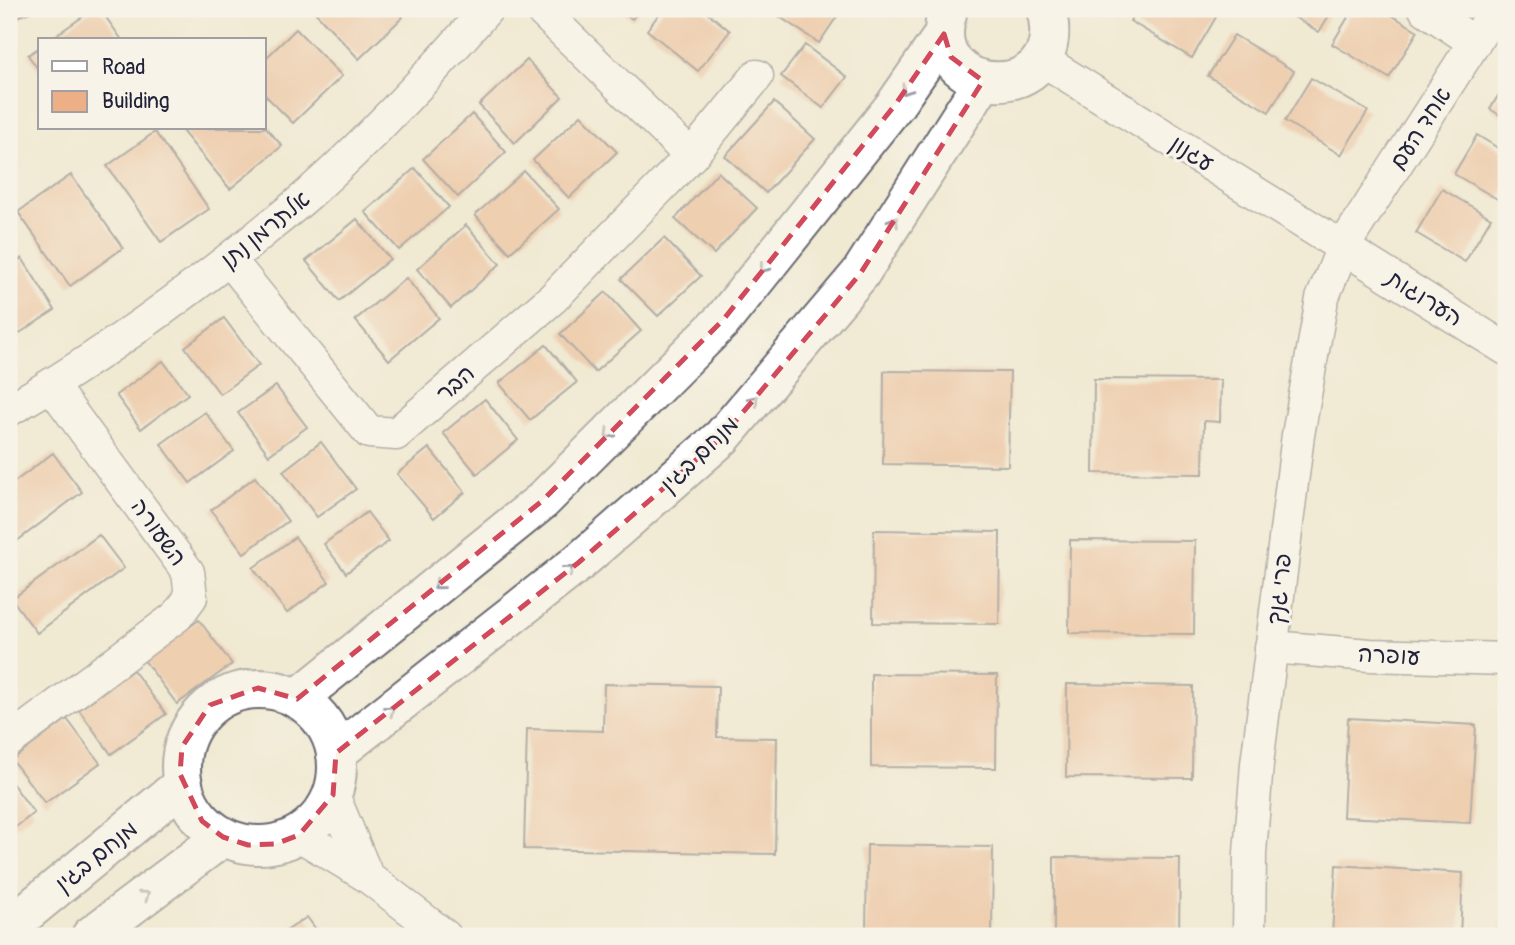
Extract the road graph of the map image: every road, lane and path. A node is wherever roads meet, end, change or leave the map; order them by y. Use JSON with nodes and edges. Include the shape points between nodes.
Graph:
{"nodes":[{"id":1,"x":486,"y":9,"type":"edge"},
{"id":2,"x":540,"y":9,"type":"edge"},
{"id":3,"x":1046,"y":9,"type":"edge"},
{"id":4,"x":1425,"y":9,"type":"edge"},
{"id":5,"x":1496,"y":9,"type":"edge"},
{"id":6,"x":946,"y":22,"type":"edge"},
{"id":7,"x":1474,"y":43,"type":"junction"},
{"id":8,"x":1041,"y":59,"type":"junction"},
{"id":9,"x":757,"y":76,"type":"dead end"},
{"id":10,"x":983,"y":80,"type":"junction"},
{"id":11,"x":691,"y":156,"type":"junction"},
{"id":12,"x":1343,"y":247,"type":"junction"},
{"id":13,"x":229,"y":259,"type":"junction"},
{"id":14,"x":1506,"y":349,"type":"edge"},
{"id":15,"x":51,"y":385,"type":"junction"},
{"id":16,"x":9,"y":410,"type":"edge"},
{"id":17,"x":1272,"y":647,"type":"junction"},
{"id":18,"x":1506,"y":659,"type":"edge"},
{"id":19,"x":297,"y":699,"type":"junction"},
{"id":20,"x":9,"y":741,"type":"edge"},
{"id":21,"x":336,"y":752,"type":"junction"},
{"id":22,"x":183,"y":784,"type":"junction"},
{"id":23,"x":333,"y":795,"type":"junction"},
{"id":24,"x":299,"y":835,"type":"junction"},
{"id":25,"x":223,"y":837,"type":"junction"},
{"id":26,"x":368,"y":876,"type":"junction"},
{"id":27,"x":9,"y":927,"type":"edge"},
{"id":28,"x":91,"y":936,"type":"edge"},
{"id":29,"x":445,"y":936,"type":"edge"},
{"id":30,"x":1249,"y":936,"type":"edge"}],
"edges":[{"from":1,"to":13,"type":"street","name":"אלתרמן נתן","via":[[314,190]]},
{"from":2,"to":11,"type":"street"},
{"from":3,"to":8,"type":"main road","via":[[1049,43]]},
{"from":4,"to":7,"type":"street"},
{"from":5,"to":7,"type":"street","name":"אחד העם"},
{"from":6,"to":10,"type":"main road","via":[[951,57],[963,70]]},
{"from":6,"to":19,"type":"main road","one_way":true,"via":[[895,105],[723,320],[542,501]]},
{"from":7,"to":12,"type":"street","name":"אחד העם"},
{"from":8,"to":10,"type":"main road","via":[[1013,80]]},
{"from":8,"to":12,"type":"street","name":"עגנון"},
{"from":9,"to":11,"type":"street","name":"הבר"},
{"from":21,"to":10,"type":"main road","name":"מנחם בגין","one_way":true,"via":[[578,563],[722,438],[860,274]]},
{"from":11,"to":13,"type":"street","name":"הבר","via":[[552,298],[396,434],[369,432]]},
{"from":12,"to":14,"type":"street","name":"הערוגות"},
{"from":12,"to":17,"type":"street","name":"פרי גנך","via":[[1318,321],[1298,435]]},
{"from":13,"to":15,"type":"street","name":"אלתרמן נתן"},
{"from":15,"to":16,"type":"street","name":"אלתרמן נתן"},
{"from":15,"to":20,"type":"street","name":"השעורה","via":[[188,572],[191,597],[177,616]]},
{"from":17,"to":18,"type":"street","name":"עופרה"},
{"from":17,"to":30,"type":"street","name":"פרי גנך","via":[[1256,764]]},
{"from":19,"to":21,"type":"main road","via":[[324,721]]},
{"from":19,"to":22,"type":"main road","via":[[258,688],[233,692],[210,705],[193,724],[183,747]]},
{"from":21,"to":23,"type":"main road"},
{"from":22,"to":25,"type":"main road","via":[[202,821]]},
{"from":22,"to":27,"type":"main road","name":"מנחם בגין"},
{"from":23,"to":24,"type":"main road","via":[[319,818]]},
{"from":23,"to":26,"type":"street"},
{"from":24,"to":25,"type":"main road","via":[[275,844],[248,845]]},
{"from":24,"to":26,"type":"street"},
{"from":28,"to":25,"type":"main road","one_way":true},
{"from":26,"to":29,"type":"street"}]}
